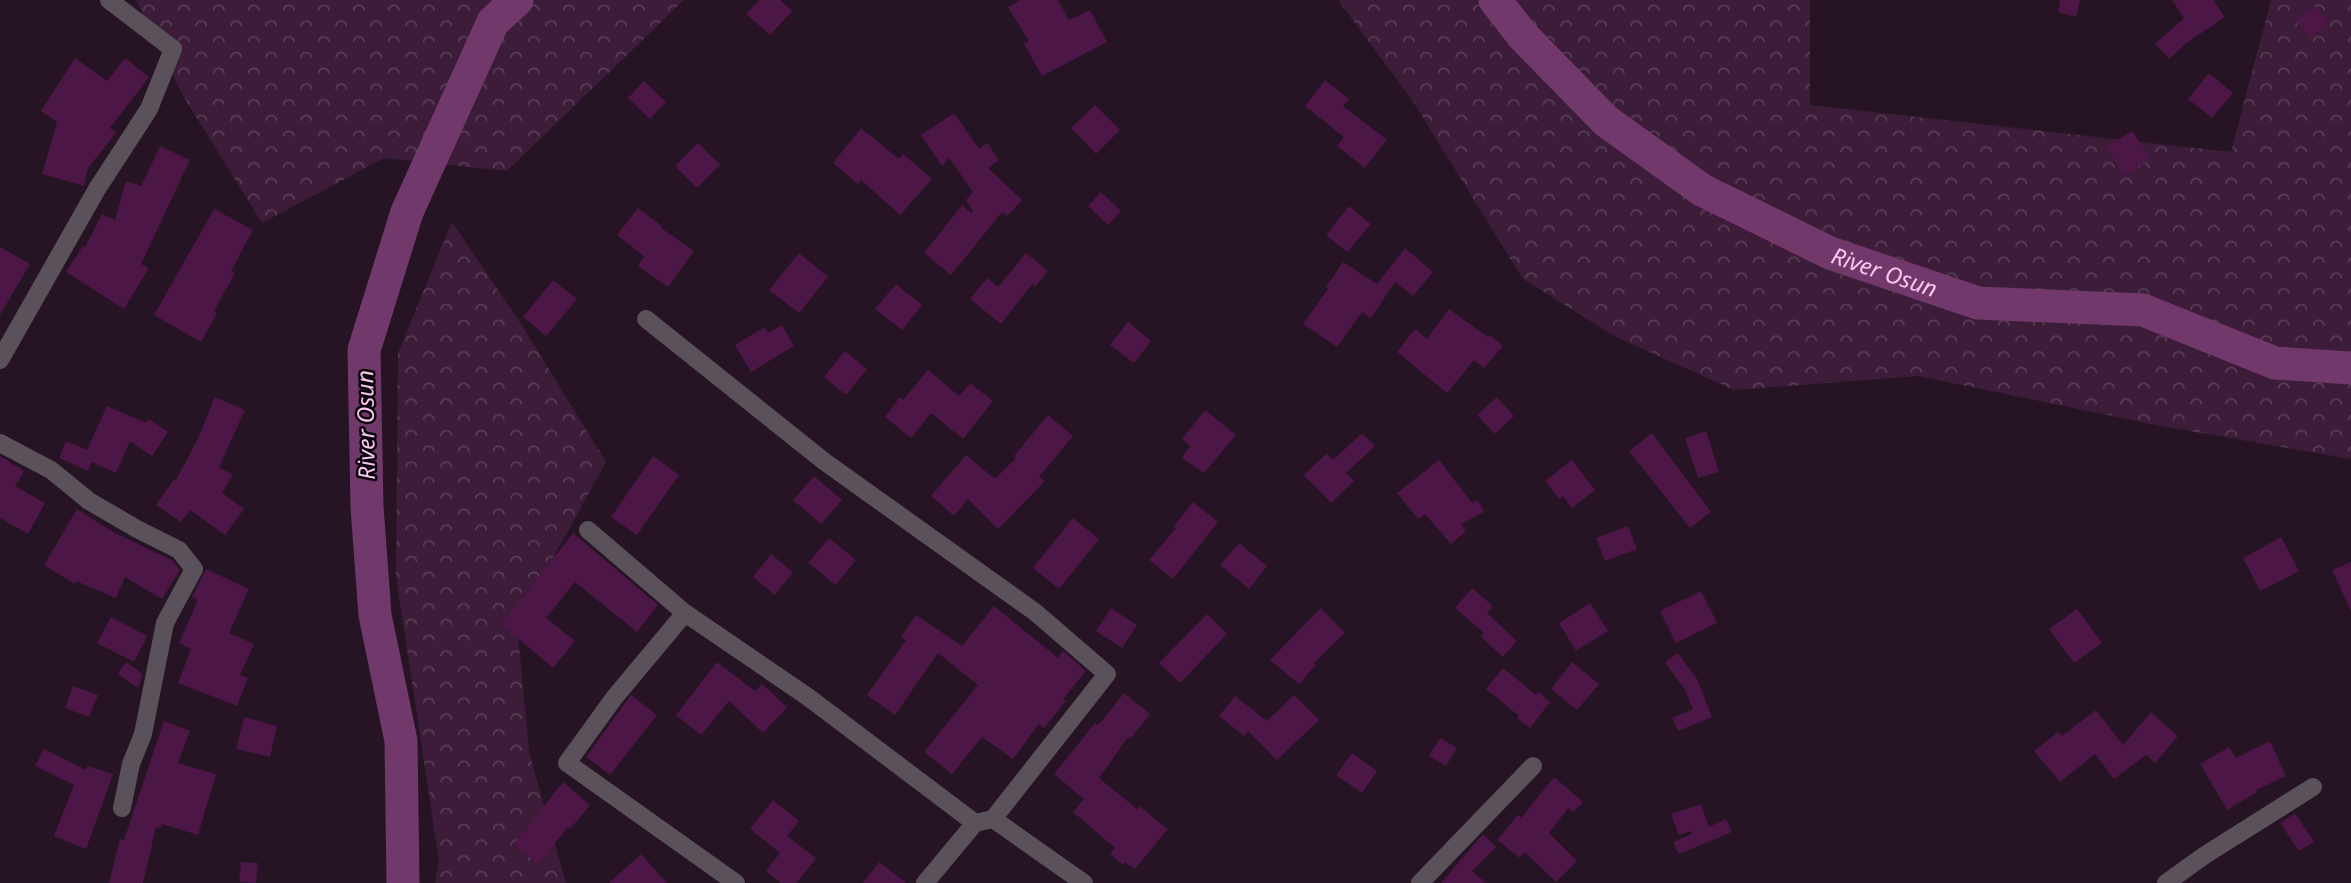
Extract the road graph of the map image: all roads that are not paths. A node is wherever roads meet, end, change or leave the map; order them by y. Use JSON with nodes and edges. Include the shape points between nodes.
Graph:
{"nodes":[{"id":1,"x":109,"y":0,"type":"edge"},
{"id":2,"x":646,"y":319,"type":"dead end"},
{"id":3,"x":0,"y":360,"type":"edge"},
{"id":4,"x":0,"y":443,"type":"edge"},
{"id":5,"x":588,"y":530,"type":"dead end"},
{"id":6,"x":685,"y":613,"type":"junction"},
{"id":7,"x":1532,"y":766,"type":"dead end"},
{"id":8,"x":2313,"y":787,"type":"dead end"},
{"id":9,"x":122,"y":808,"type":"dead end"},
{"id":10,"x":993,"y":819,"type":"junction"},
{"id":11,"x":975,"y":823,"type":"junction"},
{"id":12,"x":736,"y":883,"type":"edge"},
{"id":13,"x":925,"y":883,"type":"edge"},
{"id":14,"x":1084,"y":883,"type":"edge"},
{"id":15,"x":1420,"y":883,"type":"edge"},
{"id":16,"x":2166,"y":883,"type":"edge"}],
"edges":[{"from":1,"to":3,"type":"street","via":[[173,49],[149,108],[97,189]]},
{"from":2,"to":10,"type":"street","via":[[825,462],[1035,612],[1107,674]]},
{"from":4,"to":9,"type":"street","via":[[51,470],[89,502],[179,550],[194,569],[165,623],[143,734]]},
{"from":5,"to":6,"type":"street"},
{"from":6,"to":11,"type":"street","via":[[808,697]]},
{"from":6,"to":12,"type":"street","via":[[567,763]]},
{"from":7,"to":15,"type":"street"},
{"from":8,"to":16,"type":"street"},
{"from":10,"to":11,"type":"street"},
{"from":10,"to":14,"type":"street"},
{"from":11,"to":13,"type":"street"}]}
